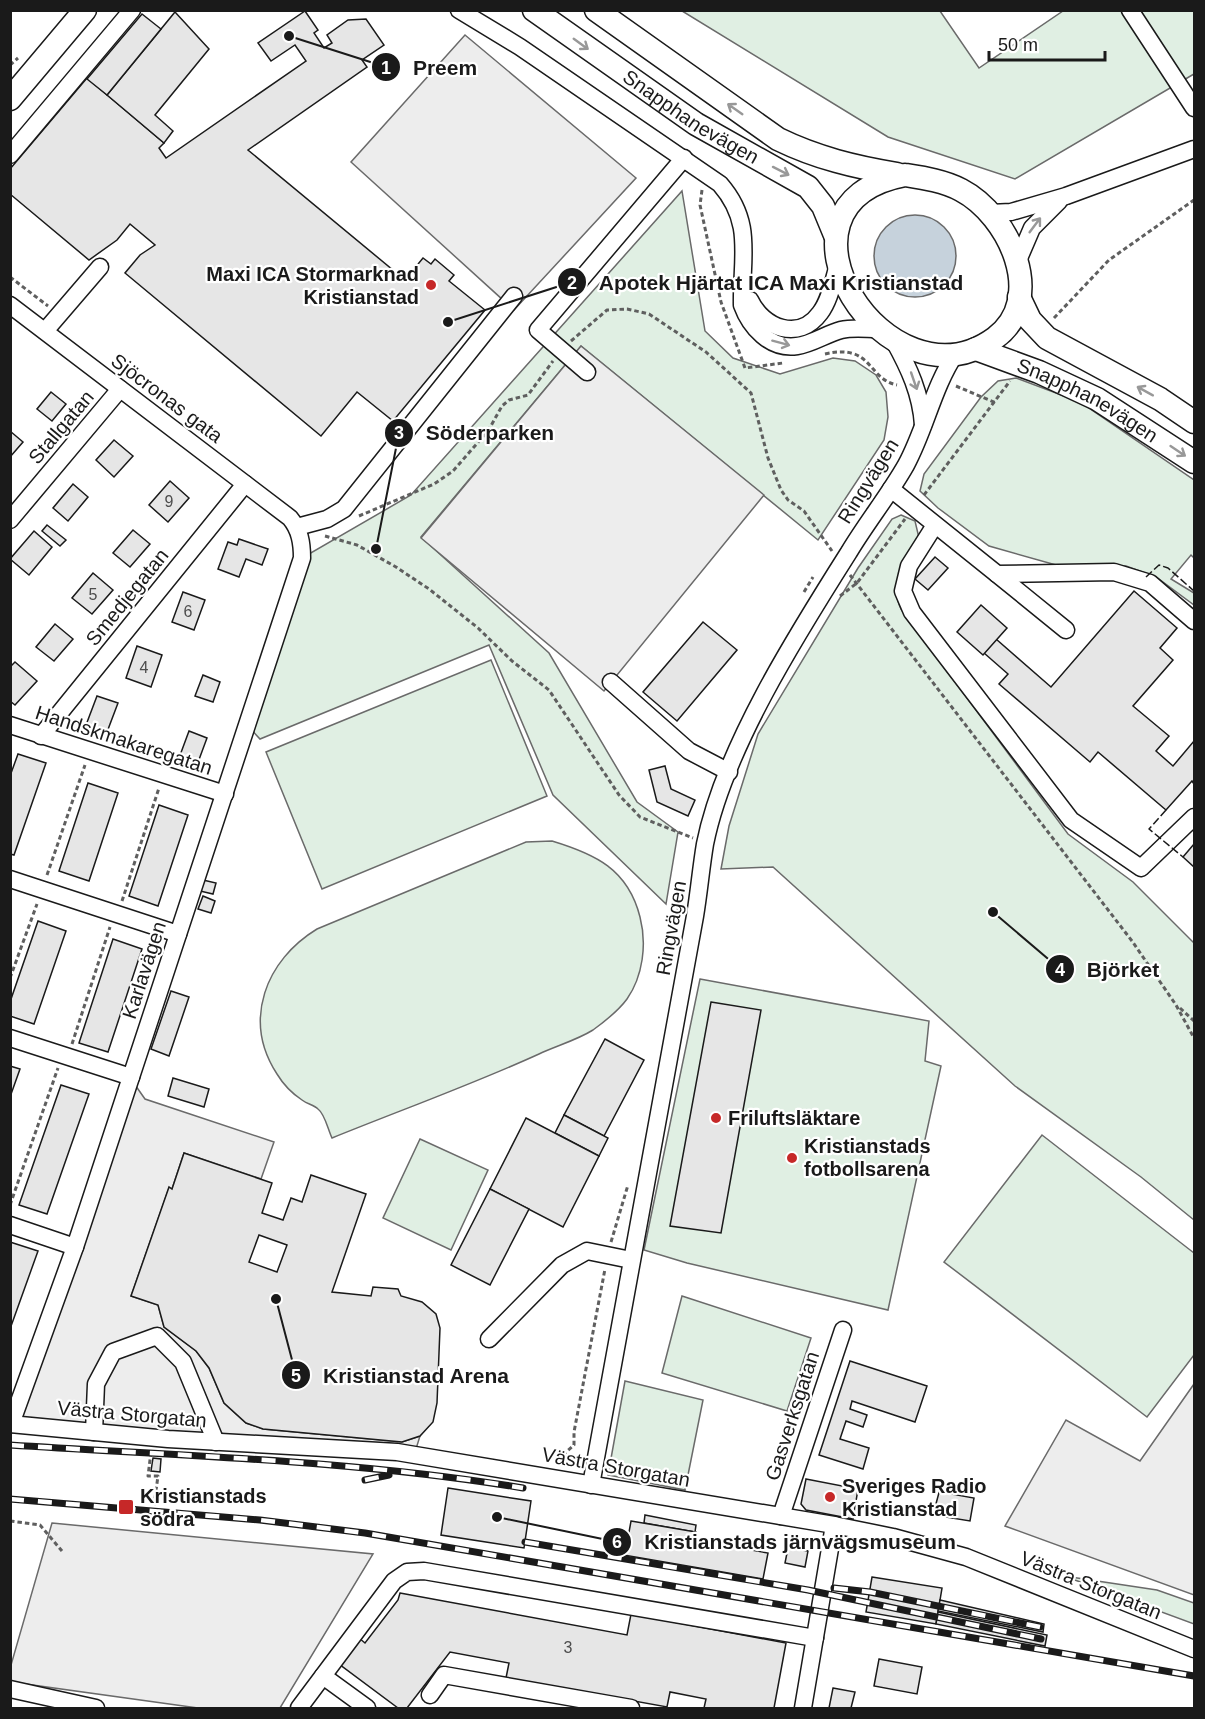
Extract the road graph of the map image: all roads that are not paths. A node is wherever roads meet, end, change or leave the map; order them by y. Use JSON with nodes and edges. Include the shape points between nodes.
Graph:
{"nodes":[{"id":1,"x":85,"y":10,"type":"edge"},
{"id":2,"x":132,"y":10,"type":"edge"},
{"id":3,"x":459,"y":10,"type":"edge"},
{"id":4,"x":534,"y":10,"type":"edge"},
{"id":5,"x":596,"y":10,"type":"edge"},
{"id":6,"x":1130,"y":10,"type":"edge"},
{"id":7,"x":10,"y":99,"type":"edge"},
{"id":8,"x":1194,"y":108,"type":"edge"},
{"id":9,"x":1194,"y":148,"type":"edge"},
{"id":10,"x":10,"y":155,"type":"edge"},
{"id":11,"x":684,"y":158,"type":"junction"},
{"id":12,"x":905,"y":175,"type":"junction"},
{"id":13,"x":1066,"y":196,"type":"junction"},
{"id":14,"x":990,"y":213,"type":"junction"},
{"id":15,"x":835,"y":234,"type":"junction"},
{"id":16,"x":1017,"y":263,"type":"junction"},
{"id":17,"x":838,"y":265,"type":"junction"},
{"id":18,"x":100,"y":267,"type":"dead end"},
{"id":19,"x":742,"y":283,"type":"junction"},
{"id":20,"x":514,"y":296,"type":"dead end"},
{"id":21,"x":1019,"y":297,"type":"junction"},
{"id":22,"x":10,"y":305,"type":"edge"},
{"id":23,"x":45,"y":331,"type":"junction"},
{"id":24,"x":886,"y":335,"type":"junction"},
{"id":25,"x":966,"y":351,"type":"junction"},
{"id":26,"x":587,"y":372,"type":"dead end"},
{"id":27,"x":120,"y":388,"type":"junction"},
{"id":28,"x":1194,"y":422,"type":"edge"},
{"id":29,"x":923,"y":426,"type":"junction"},
{"id":30,"x":1194,"y":462,"type":"edge"},
{"id":31,"x":245,"y":484,"type":"junction"},
{"id":32,"x":891,"y":489,"type":"junction"},
{"id":33,"x":10,"y":520,"type":"edge"},
{"id":34,"x":935,"y":525,"type":"junction"},
{"id":35,"x":297,"y":527,"type":"junction"},
{"id":36,"x":997,"y":574,"type":"junction"},
{"id":37,"x":1194,"y":621,"type":"edge"},
{"id":38,"x":1065,"y":630,"type":"dead end"},
{"id":39,"x":611,"y":682,"type":"dead end"},
{"id":40,"x":10,"y":725,"type":"edge"},
{"id":41,"x":41,"y":736,"type":"junction"},
{"id":42,"x":729,"y":772,"type":"junction"},
{"id":43,"x":225,"y":794,"type":"junction"},
{"id":44,"x":1194,"y":817,"type":"edge"},
{"id":45,"x":10,"y":879,"type":"edge"},
{"id":46,"x":178,"y":934,"type":"junction"},
{"id":47,"x":10,"y":1038,"type":"edge"},
{"id":48,"x":131,"y":1077,"type":"junction"},
{"id":49,"x":10,"y":1225,"type":"edge"},
{"id":50,"x":75,"y":1247,"type":"junction"},
{"id":51,"x":631,"y":1260,"type":"junction"},
{"id":52,"x":843,"y":1330,"type":"dead end"},
{"id":53,"x":489,"y":1339,"type":"dead end"},
{"id":54,"x":11,"y":1424,"type":"edge"},
{"id":55,"x":94,"y":1431,"type":"junction"},
{"id":56,"x":216,"y":1442,"type":"junction"},
{"id":57,"x":591,"y":1485,"type":"junction"},
{"id":58,"x":782,"y":1516,"type":"junction"},
{"id":59,"x":834,"y":1526,"type":"junction"},
{"id":60,"x":814,"y":1638,"type":"junction"},
{"id":61,"x":1194,"y":1649,"type":"edge"},
{"id":62,"x":323,"y":1676,"type":"junction"},
{"id":63,"x":10,"y":1689,"type":"edge"},
{"id":64,"x":430,"y":1695,"type":"dead end"},
{"id":65,"x":96,"y":1708,"type":"edge"},
{"id":66,"x":299,"y":1708,"type":"edge"},
{"id":67,"x":367,"y":1708,"type":"edge"},
{"id":68,"x":631,"y":1708,"type":"edge"},
{"id":69,"x":803,"y":1708,"type":"edge"}],
"edges":[{"from":1,"to":7,"type":"main road"},
{"from":2,"to":10,"type":"street"},
{"from":3,"to":11,"type":"street","via":[[489,26]]},
{"from":4,"to":15,"type":"main road","name":"Snapphanevägen","one_way":true,"via":[[696,124],[808,187],[823,206]]},
{"from":12,"to":5,"type":"main road","name":"Snapphanevägen","one_way":true,"via":[[831,161],[778,139]]},
{"from":6,"to":8,"type":"street"},
{"from":9,"to":13,"type":"street"},
{"from":11,"to":19,"type":"street","via":[[711,176],[739,210],[744,239]]},
{"from":11,"to":26,"type":"street","via":[[538,330]]},
{"from":12,"to":14,"type":"main road","via":[[962,190]]},
{"from":12,"to":15,"type":"main road","via":[[864,189],[847,208]]},
{"from":13,"to":14,"type":"street","via":[[1011,212]]},
{"from":16,"to":13,"type":"street","one_way":true,"via":[[1032,228]]},
{"from":14,"to":16,"type":"main road","via":[[1004,231]]},
{"from":15,"to":17,"type":"main road"},
{"from":16,"to":21,"type":"main road"},
{"from":17,"to":19,"type":"street","via":[[821,312],[809,325],[799,328],[780,328],[761,318]]},
{"from":17,"to":24,"type":"main road","via":[[854,301]]},
{"from":18,"to":23,"type":"street"},
{"from":19,"to":24,"type":"street","one_way":true,"via":[[746,317],[762,335],[780,344],[796,346],[842,330]]},
{"from":20,"to":35,"type":"street","via":[[344,509],[327,519]]},
{"from":21,"to":25,"type":"main road","via":[[1017,309],[999,335]]},
{"from":28,"to":21,"type":"main road","name":"Snapphanevägen","one_way":true,"via":[[1160,399],[1047,338],[1030,320]]},
{"from":22,"to":23,"type":"street","name":"Sjöcronas gata"},
{"from":23,"to":27,"type":"street","name":"Sjöcronas gata"},
{"from":24,"to":25,"type":"main road","via":[[930,352]]},
{"from":24,"to":29,"type":"street","name":"Ringvägen","one_way":true,"via":[[914,382]]},
{"from":25,"to":29,"type":"street","name":"Ringvägen","via":[[939,381]]},
{"from":25,"to":30,"type":"main road","name":"Snapphanevägen","one_way":true,"via":[[1039,372],[1097,399]]},
{"from":27,"to":31,"type":"street","name":"Sjöcronas gata"},
{"from":27,"to":33,"type":"street","name":"Stallgatan"},
{"from":29,"to":32,"type":"street","name":"Ringvägen"},
{"from":31,"to":35,"type":"street","name":"Sjöcronas gata"},
{"from":31,"to":41,"type":"street","name":"Smedjegatan"},
{"from":32,"to":34,"type":"street"},
{"from":32,"to":42,"type":"street","name":"Ringvägen","via":[[841,564],[770,687]]},
{"from":34,"to":36,"type":"street"},
{"from":34,"to":44,"type":"street","via":[[909,566],[903,591],[912,612],[1071,820],[1141,868]]},
{"from":35,"to":43,"type":"street","name":"Karlavägen","via":[[302,558]]},
{"from":36,"to":37,"type":"street","via":[[1114,573],[1150,583]]},
{"from":36,"to":38,"type":"street"},
{"from":39,"to":42,"type":"street","via":[[688,752]]},
{"from":40,"to":41,"type":"street","name":"Handskmakaregatan"},
{"from":41,"to":43,"type":"street","name":"Handskmakaregatan"},
{"from":42,"to":51,"type":"street","name":"Ringvägen","via":[[705,843]]},
{"from":43,"to":46,"type":"street","name":"Karlavägen"},
{"from":45,"to":46,"type":"street","via":[[119,906]]},
{"from":46,"to":48,"type":"street","name":"Karlavägen"},
{"from":47,"to":48,"type":"street"},
{"from":48,"to":50,"type":"street","name":"Karlavägen"},
{"from":49,"to":50,"type":"street"},
{"from":50,"to":54,"type":"street","name":"Karlavägen"},
{"from":51,"to":53,"type":"street","via":[[587,1251],[562,1265]]},
{"from":51,"to":57,"type":"street","name":"Ringvägen"},
{"from":52,"to":58,"type":"street","name":"Gasverksgatan"},
{"from":54,"to":55,"type":"street","name":"Västra Storgatan"},
{"from":55,"to":56,"type":"street","name":"Västra Storgatan"},
{"from":55,"to":56,"type":"street","via":[[96,1384],[113,1352],[157,1336],[183,1362]]},
{"from":56,"to":57,"type":"street","name":"Västra Storgatan","via":[[397,1452]]},
{"from":57,"to":58,"type":"street","name":"Västra Storgatan"},
{"from":58,"to":59,"type":"street","name":"Västra Storgatan"},
{"from":59,"to":60,"type":"street"},
{"from":59,"to":61,"type":"street","name":"Västra Storgatan","via":[[966,1557]]},
{"from":60,"to":62,"type":"street","via":[[423,1571],[407,1572],[394,1581]]},
{"from":60,"to":69,"type":"street"},
{"from":62,"to":66,"type":"street"},
{"from":62,"to":67,"type":"street"},
{"from":63,"to":65,"type":"street"},
{"from":64,"to":68,"type":"street","via":[[444,1676]]}]}
